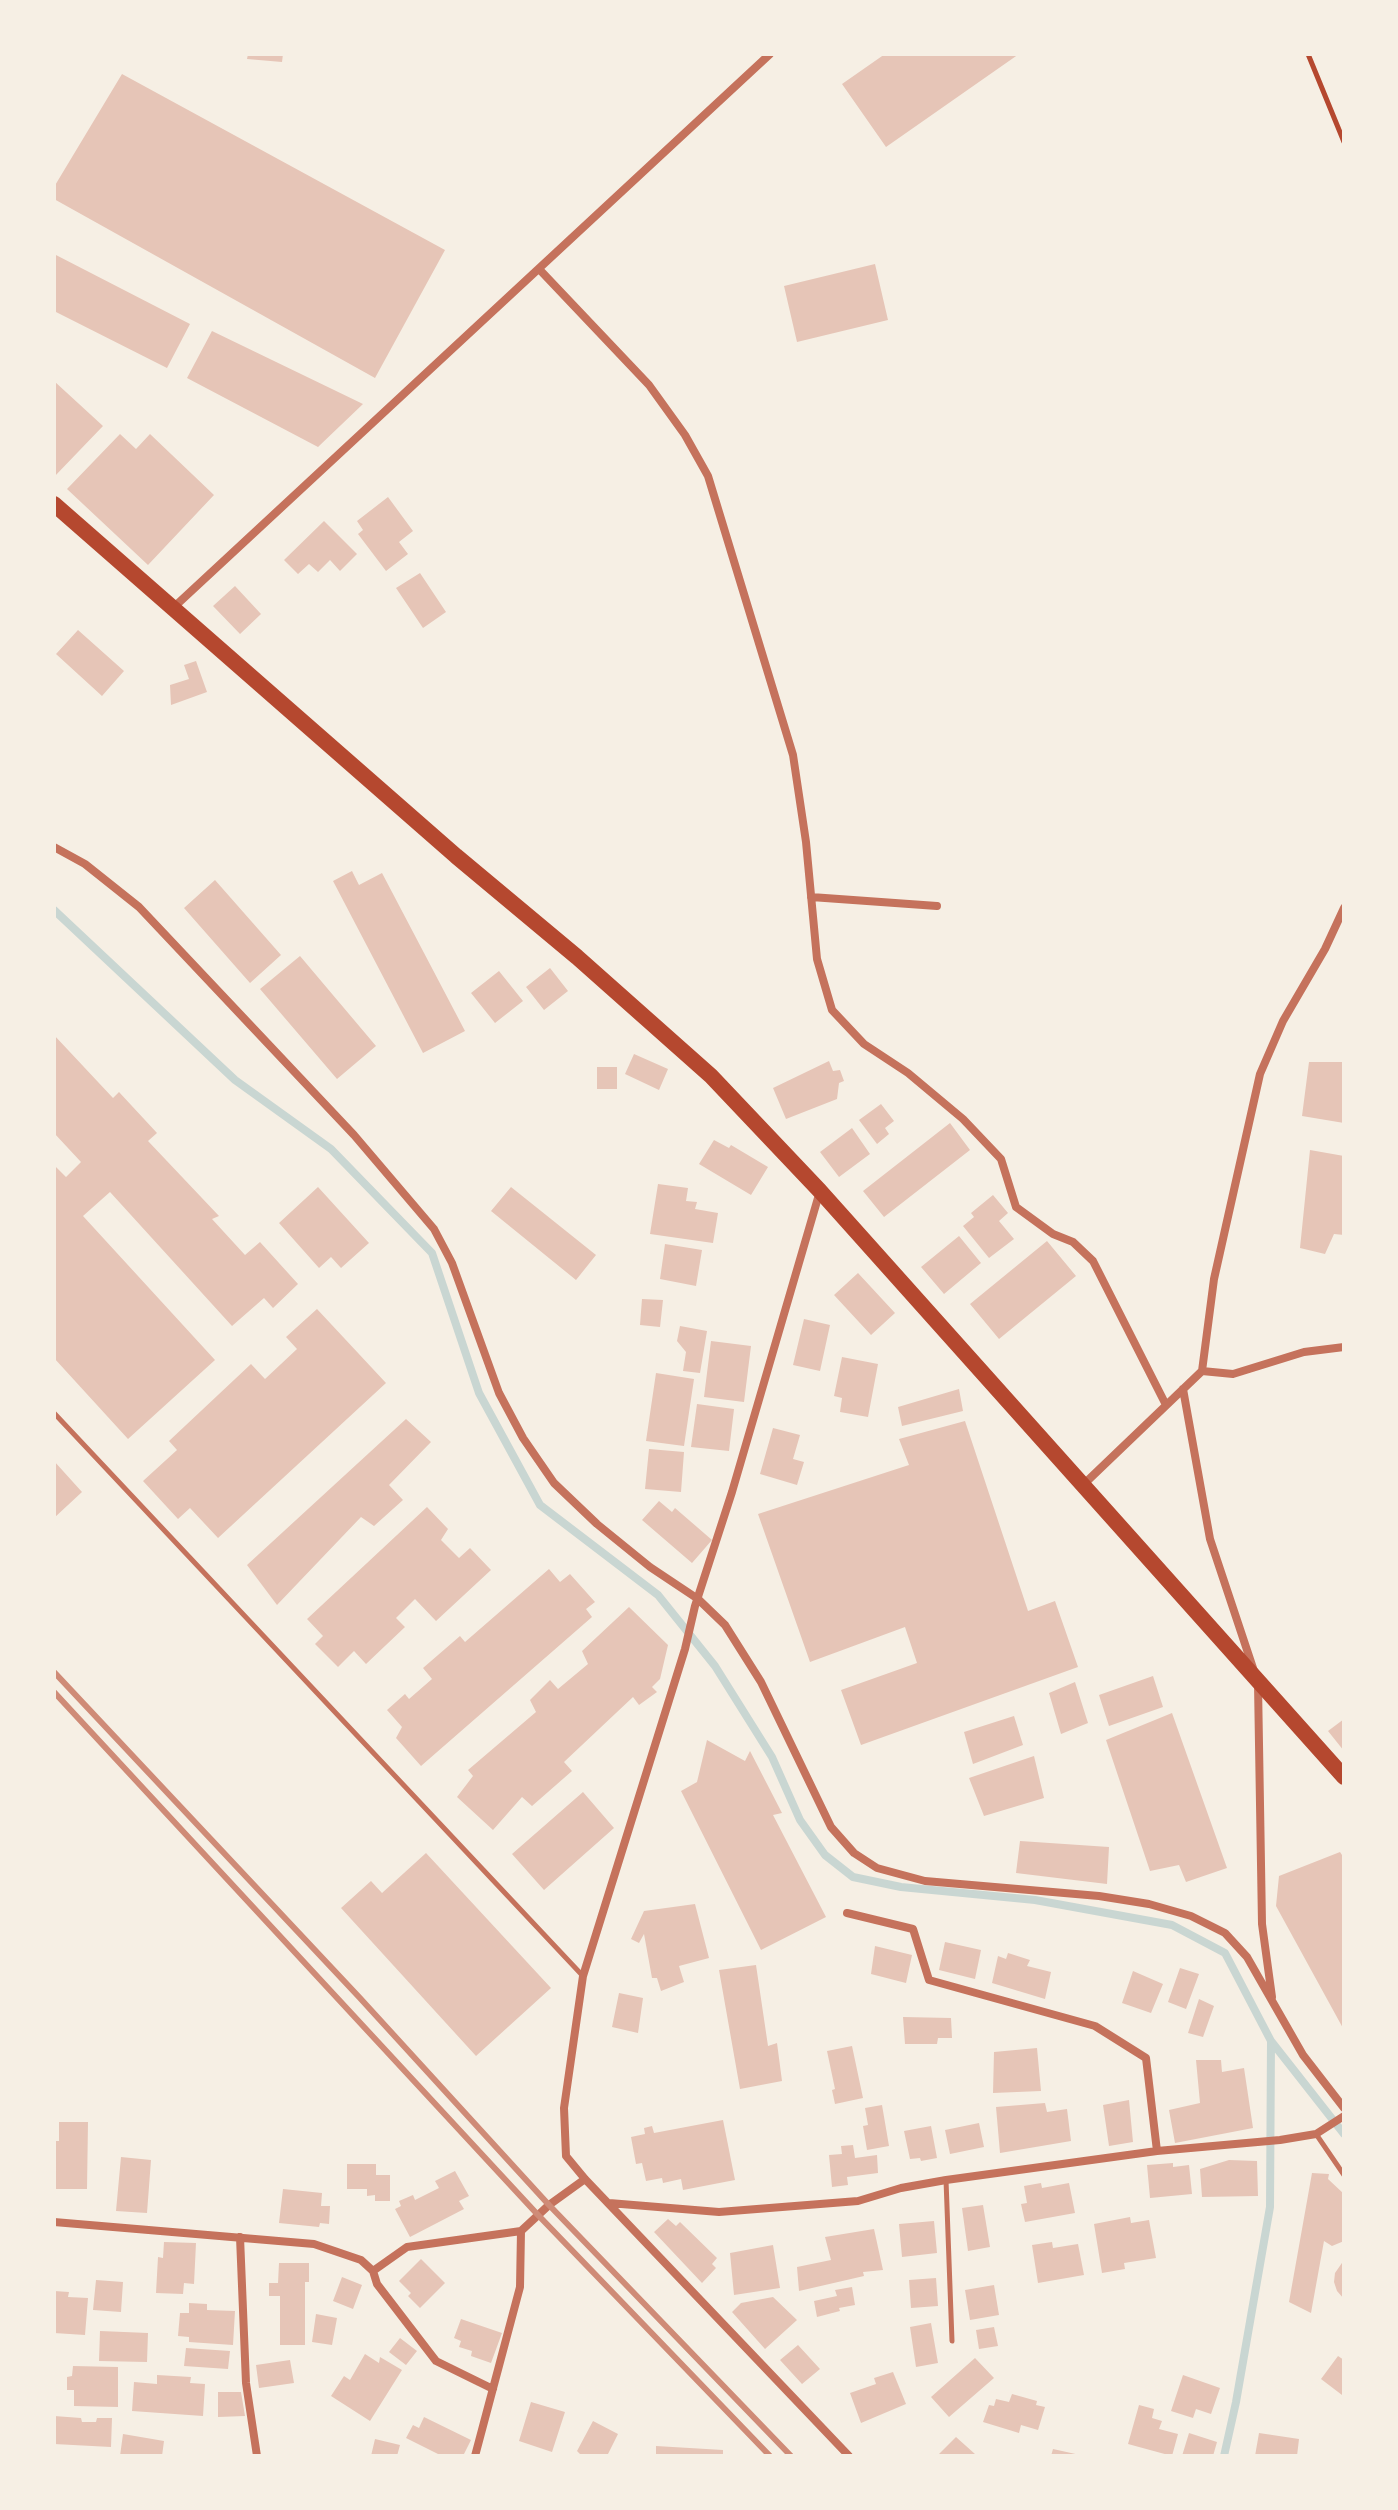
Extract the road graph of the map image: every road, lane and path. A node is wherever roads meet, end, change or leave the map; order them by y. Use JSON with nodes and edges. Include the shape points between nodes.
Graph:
{"nodes":[{"id":1,"x":770,"y":54,"type":"edge"},
{"id":2,"x":1308,"y":54,"type":"edge"},
{"id":3,"x":1344,"y":142,"type":"edge"},
{"id":4,"x":539,"y":269,"type":"junction"},
{"id":5,"x":54,"y":504,"type":"edge"},
{"id":6,"x":173,"y":608,"type":"junction"},
{"id":7,"x":54,"y":847,"type":"edge"},
{"id":8,"x":811,"y":897,"type":"junction"},
{"id":9,"x":937,"y":906,"type":"dead end"},
{"id":10,"x":1344,"y":908,"type":"edge"},
{"id":11,"x":820,"y":1191,"type":"junction"},
{"id":12,"x":1344,"y":1347,"type":"edge"},
{"id":13,"x":1202,"y":1371,"type":"junction"},
{"id":14,"x":1183,"y":1389,"type":"junction"},
{"id":15,"x":1166,"y":1405,"type":"junction"},
{"id":16,"x":54,"y":1413,"type":"edge"},
{"id":17,"x":1083,"y":1485,"type":"junction"},
{"id":18,"x":696,"y":1602,"type":"junction"},
{"id":19,"x":1258,"y":1680,"type":"junction"},
{"id":20,"x":1344,"y":1777,"type":"edge"},
{"id":21,"x":847,"y":1913,"type":"dead end"},
{"id":22,"x":583,"y":1976,"type":"junction"},
{"id":23,"x":1272,"y":2002,"type":"junction"},
{"id":24,"x":1344,"y":2108,"type":"edge"},
{"id":25,"x":1344,"y":2116,"type":"edge"},
{"id":26,"x":1316,"y":2134,"type":"junction"},
{"id":27,"x":1157,"y":2151,"type":"junction"},
{"id":28,"x":1344,"y":2175,"type":"edge"},
{"id":29,"x":585,"y":2179,"type":"junction"},
{"id":30,"x":946,"y":2180,"type":"junction"},
{"id":31,"x":608,"y":2203,"type":"junction"},
{"id":32,"x":54,"y":2222,"type":"edge"},
{"id":33,"x":521,"y":2231,"type":"junction"},
{"id":34,"x":240,"y":2237,"type":"junction"},
{"id":35,"x":373,"y":2271,"type":"junction"},
{"id":36,"x":952,"y":2341,"type":"dead end"},
{"id":37,"x":493,"y":2389,"type":"junction"},
{"id":38,"x":257,"y":2456,"type":"edge"},
{"id":39,"x":475,"y":2456,"type":"edge"},
{"id":40,"x":849,"y":2456,"type":"edge"}],
"edges":[{"from":1,"to":4,"type":"street"},
{"from":2,"to":3,"type":"path"},
{"from":4,"to":6,"type":"street"},
{"from":4,"to":8,"type":"street","via":[[649,385],[708,476],[793,755]]},
{"from":5,"to":6,"type":"main road"},
{"from":6,"to":11,"type":"main road","via":[[711,1076]]},
{"from":7,"to":18,"type":"street","via":[[139,907],[354,1135],[434,1229],[452,1263],[499,1393],[554,1483]]},
{"from":8,"to":9,"type":"street"},
{"from":8,"to":15,"type":"street","via":[[817,959],[832,1010],[864,1044],[952,1110],[1001,1159],[1016,1207],[1073,1242],[1093,1261]]},
{"from":10,"to":13,"type":"street","via":[[1260,1074],[1214,1279]]},
{"from":11,"to":17,"type":"main road"},
{"from":11,"to":18,"type":"street"},
{"from":12,"to":13,"type":"street","via":[[1304,1352],[1233,1374]]},
{"from":13,"to":14,"type":"street"},
{"from":14,"to":15,"type":"street"},
{"from":14,"to":19,"type":"street","via":[[1210,1539]]},
{"from":15,"to":17,"type":"street"},
{"from":16,"to":22,"type":"lane"},
{"from":17,"to":19,"type":"main road"},
{"from":18,"to":22,"type":"street"},
{"from":18,"to":23,"type":"street","via":[[725,1625],[761,1682],[831,1827],[854,1853],[877,1868],[925,1881],[1099,1896],[1191,1916],[1225,1933],[1247,1957]]},
{"from":19,"to":20,"type":"main road"},
{"from":19,"to":23,"type":"street","via":[[1262,1924]]},
{"from":21,"to":27,"type":"street","via":[[913,1929],[929,1980],[1095,2026],[1146,2058]]},
{"from":22,"to":29,"type":"street","via":[[564,2108],[566,2156]]},
{"from":23,"to":24,"type":"street","via":[[1303,2055]]},
{"from":25,"to":26,"type":"street"},
{"from":26,"to":27,"type":"street"},
{"from":26,"to":28,"type":"lane"},
{"from":27,"to":30,"type":"street"},
{"from":29,"to":31,"type":"street"},
{"from":29,"to":33,"type":"street"},
{"from":30,"to":31,"type":"street","via":[[858,2201],[735,2211]]},
{"from":30,"to":36,"type":"lane"},
{"from":31,"to":40,"type":"street"},
{"from":32,"to":34,"type":"street"},
{"from":33,"to":35,"type":"street","via":[[407,2247]]},
{"from":33,"to":37,"type":"street","via":[[520,2287]]},
{"from":34,"to":35,"type":"street","via":[[314,2244],[361,2260]]},
{"from":34,"to":38,"type":"street","via":[[246,2383]]},
{"from":35,"to":37,"type":"street","via":[[377,2284],[436,2361]]},
{"from":37,"to":39,"type":"street"}]}
